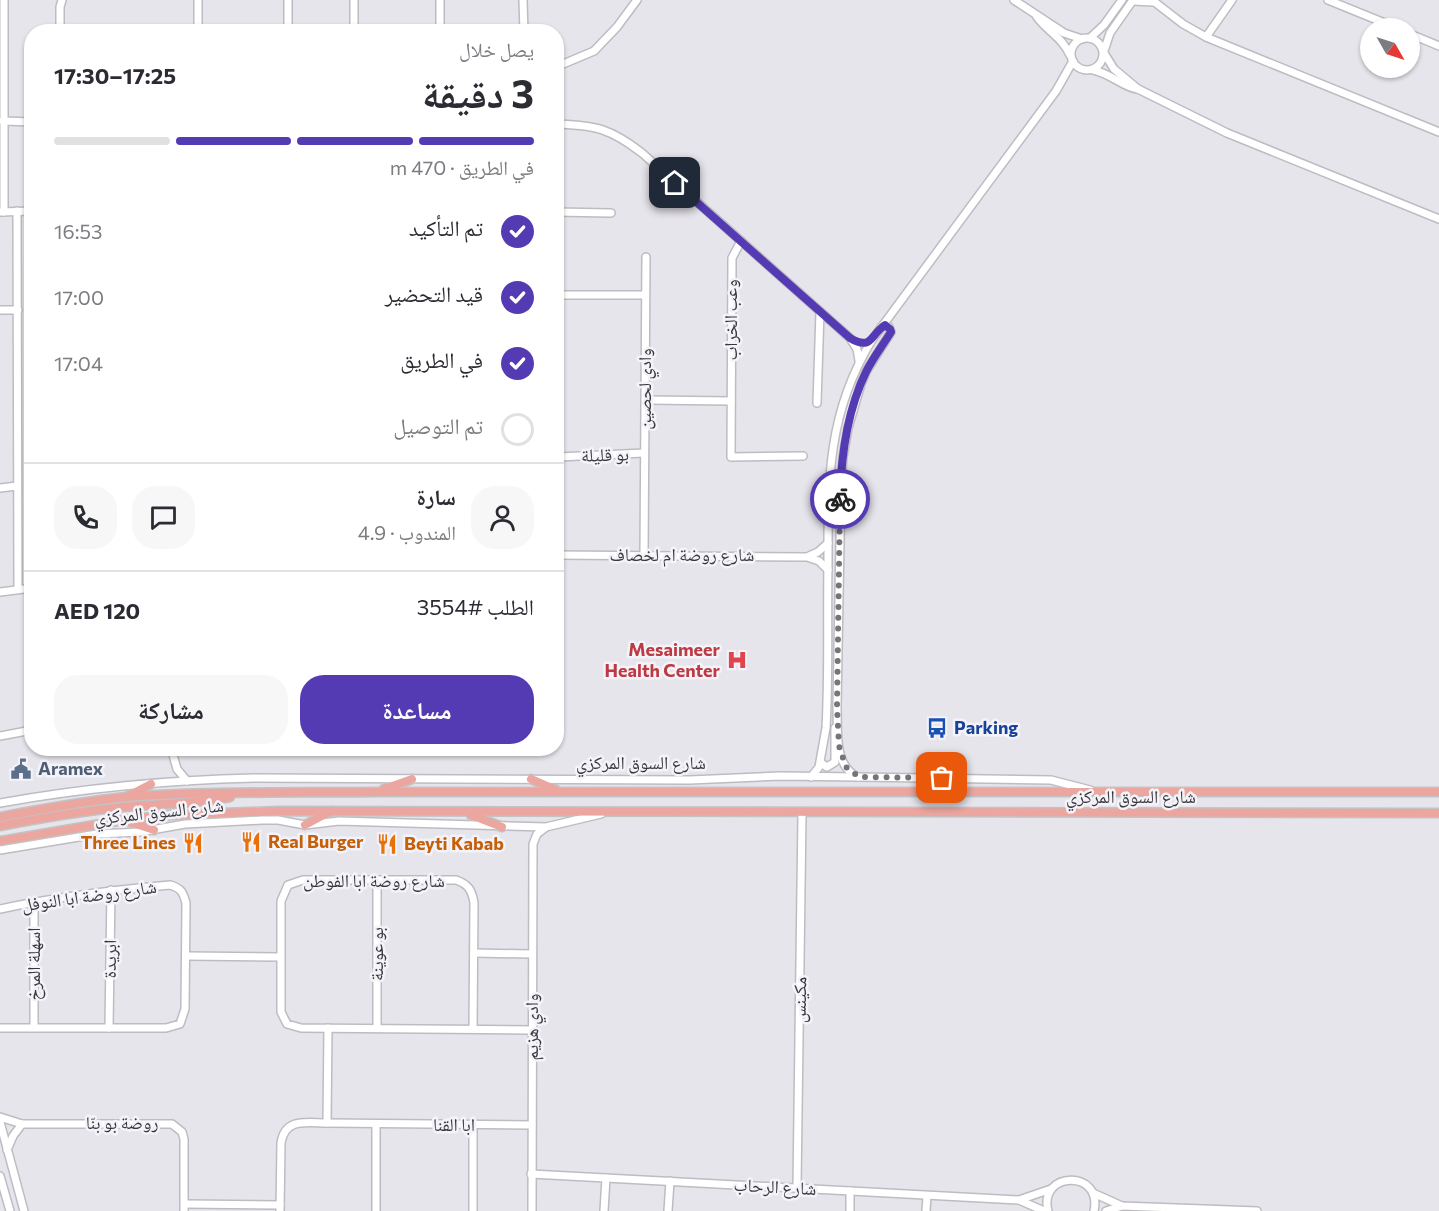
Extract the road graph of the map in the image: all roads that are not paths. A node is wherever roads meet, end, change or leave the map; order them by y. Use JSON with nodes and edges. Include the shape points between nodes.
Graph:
{"nodes":[{"id":1,"x":4,"y":0,"type":"edge"},
{"id":2,"x":62,"y":0,"type":"edge"},
{"id":3,"x":198,"y":0,"type":"edge"},
{"id":4,"x":288,"y":0,"type":"edge"},
{"id":5,"x":354,"y":0,"type":"edge"},
{"id":6,"x":440,"y":0,"type":"edge"},
{"id":7,"x":523,"y":0,"type":"edge"},
{"id":8,"x":637,"y":0,"type":"edge"},
{"id":9,"x":1014,"y":0,"type":"edge"},
{"id":10,"x":1122,"y":0,"type":"edge"},
{"id":11,"x":1133,"y":0,"type":"edge"},
{"id":12,"x":1232,"y":0,"type":"edge"},
{"id":13,"x":1328,"y":0,"type":"edge"},
{"id":14,"x":1153,"y":1,"type":"edge"},
{"id":15,"x":1037,"y":16,"type":"junction"},
{"id":16,"x":1372,"y":18,"type":"edge"},
{"id":17,"x":60,"y":24,"type":"edge"},
{"id":18,"x":198,"y":24,"type":"edge"},
{"id":19,"x":288,"y":24,"type":"edge"},
{"id":20,"x":354,"y":24,"type":"edge"},
{"id":21,"x":440,"y":24,"type":"edge"},
{"id":22,"x":524,"y":24,"type":"edge"},
{"id":23,"x":1206,"y":37,"type":"junction"},
{"id":24,"x":1086,"y":38,"type":"junction"},
{"id":25,"x":1420,"y":38,"type":"edge"},
{"id":26,"x":1439,"y":46,"type":"edge"},
{"id":27,"x":1104,"y":52,"type":"junction"},
{"id":28,"x":1072,"y":60,"type":"junction"},
{"id":29,"x":564,"y":64,"type":"edge"},
{"id":30,"x":1093,"y":70,"type":"junction"},
{"id":31,"x":1138,"y":89,"type":"junction"},
{"id":32,"x":3,"y":122,"type":"junction"},
{"id":33,"x":24,"y":122,"type":"edge"},
{"id":34,"x":564,"y":125,"type":"edge"},
{"id":35,"x":1439,"y":132,"type":"edge"},
{"id":36,"x":17,"y":211,"type":"junction"},
{"id":37,"x":24,"y":211,"type":"edge"},
{"id":38,"x":2,"y":212,"type":"edge"},
{"id":39,"x":564,"y":212,"type":"edge"},
{"id":40,"x":611,"y":213,"type":"dead end"},
{"id":41,"x":1439,"y":219,"type":"edge"},
{"id":42,"x":741,"y":241,"type":"junction"},
{"id":43,"x":646,"y":257,"type":"dead end"},
{"id":44,"x":564,"y":295,"type":"edge"},
{"id":45,"x":645,"y":295,"type":"junction"},
{"id":46,"x":0,"y":310,"type":"edge"},
{"id":47,"x":18,"y":310,"type":"junction"},
{"id":48,"x":820,"y":312,"type":"junction"},
{"id":49,"x":881,"y":327,"type":"junction"},
{"id":50,"x":850,"y":338,"type":"junction"},
{"id":51,"x":872,"y":340,"type":"junction"},
{"id":52,"x":859,"y":362,"type":"junction"},
{"id":53,"x":646,"y":400,"type":"junction"},
{"id":54,"x":730,"y":401,"type":"junction"},
{"id":55,"x":817,"y":404,"type":"dead end"},
{"id":56,"x":644,"y":453,"type":"junction"},
{"id":57,"x":803,"y":456,"type":"dead end"},
{"id":58,"x":564,"y":457,"type":"edge"},
{"id":59,"x":17,"y":486,"type":"junction"},
{"id":60,"x":0,"y":488,"type":"edge"},
{"id":61,"x":828,"y":543,"type":"junction"},
{"id":62,"x":564,"y":555,"type":"edge"},
{"id":63,"x":644,"y":555,"type":"junction"},
{"id":64,"x":807,"y":556,"type":"junction"},
{"id":65,"x":828,"y":570,"type":"junction"},
{"id":66,"x":18,"y":589,"type":"junction"},
{"id":67,"x":24,"y":589,"type":"edge"},
{"id":68,"x":0,"y":592,"type":"edge"},
{"id":69,"x":838,"y":720,"type":"junction"},
{"id":70,"x":24,"y":732,"type":"edge"},
{"id":71,"x":0,"y":736,"type":"edge"},
{"id":72,"x":173,"y":756,"type":"edge"},
{"id":73,"x":820,"y":763,"type":"junction"},
{"id":74,"x":175,"y":764,"type":"junction"},
{"id":75,"x":811,"y":777,"type":"junction"},
{"id":76,"x":859,"y":777,"type":"junction"},
{"id":77,"x":412,"y":779,"type":"junction"},
{"id":78,"x":531,"y":779,"type":"junction"},
{"id":79,"x":187,"y":781,"type":"junction"},
{"id":80,"x":167,"y":782,"type":"junction"},
{"id":81,"x":151,"y":784,"type":"junction"},
{"id":82,"x":376,"y":792,"type":"junction"},
{"id":83,"x":559,"y":792,"type":"junction"},
{"id":84,"x":1439,"y":792,"type":"edge"},
{"id":85,"x":1101,"y":793,"type":"junction"},
{"id":86,"x":242,"y":794,"type":"junction"},
{"id":87,"x":125,"y":797,"type":"junction"},
{"id":88,"x":0,"y":803,"type":"edge"},
{"id":89,"x":333,"y":810,"type":"junction"},
{"id":90,"x":465,"y":812,"type":"junction"},
{"id":91,"x":608,"y":813,"type":"junction"},
{"id":92,"x":802,"y":813,"type":"junction"},
{"id":93,"x":1439,"y":813,"type":"edge"},
{"id":94,"x":0,"y":816,"type":"edge"},
{"id":95,"x":124,"y":820,"type":"junction"},
{"id":96,"x":305,"y":825,"type":"junction"},
{"id":97,"x":0,"y":826,"type":"edge"},
{"id":98,"x":502,"y":827,"type":"junction"},
{"id":99,"x":519,"y":827,"type":"junction"},
{"id":100,"x":546,"y":827,"type":"junction"},
{"id":101,"x":154,"y":830,"type":"junction"},
{"id":102,"x":0,"y":841,"type":"edge"},
{"id":103,"x":533,"y":844,"type":"junction"},
{"id":104,"x":0,"y":850,"type":"edge"},
{"id":105,"x":377,"y":881,"type":"junction"},
{"id":106,"x":111,"y":890,"type":"junction"},
{"id":107,"x":34,"y":902,"type":"junction"},
{"id":108,"x":0,"y":909,"type":"edge"},
{"id":109,"x":474,"y":953,"type":"junction"},
{"id":110,"x":531,"y":954,"type":"junction"},
{"id":111,"x":186,"y":956,"type":"junction"},
{"id":112,"x":280,"y":957,"type":"junction"},
{"id":113,"x":34,"y":1027,"type":"junction"},
{"id":114,"x":0,"y":1028,"type":"edge"},
{"id":115,"x":109,"y":1028,"type":"junction"},
{"id":116,"x":328,"y":1028,"type":"junction"},
{"id":117,"x":377,"y":1028,"type":"junction"},
{"id":118,"x":473,"y":1029,"type":"junction"},
{"id":119,"x":532,"y":1030,"type":"junction"},
{"id":120,"x":0,"y":1117,"type":"edge"},
{"id":121,"x":0,"y":1122,"type":"edge"},
{"id":122,"x":327,"y":1123,"type":"junction"},
{"id":123,"x":22,"y":1124,"type":"junction"},
{"id":124,"x":376,"y":1124,"type":"junction"},
{"id":125,"x":473,"y":1125,"type":"junction"},
{"id":126,"x":531,"y":1125,"type":"junction"},
{"id":127,"x":7,"y":1150,"type":"junction"},
{"id":128,"x":531,"y":1174,"type":"junction"},
{"id":129,"x":0,"y":1176,"type":"edge"},
{"id":130,"x":606,"y":1178,"type":"junction"},
{"id":131,"x":670,"y":1181,"type":"junction"},
{"id":132,"x":797,"y":1187,"type":"junction"},
{"id":133,"x":1052,"y":1188,"type":"junction"},
{"id":134,"x":850,"y":1191,"type":"junction"},
{"id":135,"x":1093,"y":1193,"type":"junction"},
{"id":136,"x":927,"y":1196,"type":"junction"},
{"id":137,"x":1019,"y":1200,"type":"junction"},
{"id":138,"x":1122,"y":1206,"type":"junction"},
{"id":139,"x":184,"y":1208,"type":"edge"},
{"id":140,"x":280,"y":1208,"type":"edge"},
{"id":141,"x":10,"y":1211,"type":"edge"},
{"id":142,"x":24,"y":1211,"type":"edge"},
{"id":143,"x":376,"y":1211,"type":"edge"},
{"id":144,"x":473,"y":1211,"type":"edge"},
{"id":145,"x":532,"y":1211,"type":"edge"},
{"id":146,"x":604,"y":1211,"type":"edge"},
{"id":147,"x":668,"y":1211,"type":"edge"},
{"id":148,"x":850,"y":1211,"type":"edge"},
{"id":149,"x":926,"y":1211,"type":"edge"},
{"id":150,"x":1046,"y":1211,"type":"edge"},
{"id":151,"x":1094,"y":1211,"type":"edge"},
{"id":152,"x":1106,"y":1211,"type":"edge"},
{"id":153,"x":1257,"y":1211,"type":"edge"}],
"edges":[{"from":1,"to":32,"type":"street"},
{"from":2,"to":17,"type":"street"},
{"from":3,"to":18,"type":"street"},
{"from":4,"to":19,"type":"street"},
{"from":5,"to":20,"type":"street"},
{"from":6,"to":21,"type":"street"},
{"from":7,"to":22,"type":"street"},
{"from":8,"to":29,"type":"street","via":[[594,51]]},
{"from":9,"to":15,"type":"street"},
{"from":10,"to":24,"type":"street","via":[[1104,25]]},
{"from":11,"to":14,"type":"street"},
{"from":11,"to":27,"type":"street","via":[[1113,27]]},
{"from":12,"to":23,"type":"street"},
{"from":13,"to":16,"type":"street"},
{"from":14,"to":23,"type":"street"},
{"from":15,"to":24,"type":"street","via":[[1069,36]]},
{"from":15,"to":28,"type":"street","via":[[1062,40]]},
{"from":23,"to":35,"type":"street"},
{"from":24,"to":27,"type":"street","via":[[1097,41]]},
{"from":24,"to":28,"type":"street","via":[[1073,46]]},
{"from":25,"to":26,"type":"street"},
{"from":27,"to":30,"type":"street","via":[[1101,63]]},
{"from":27,"to":31,"type":"street","via":[[1114,69]]},
{"from":28,"to":30,"type":"street","via":[[1081,70]]},
{"from":28,"to":49,"type":"street","via":[[1056,91]]},
{"from":30,"to":31,"type":"street"},
{"from":31,"to":41,"type":"street","via":[[1227,133]]},
{"from":32,"to":33,"type":"street"},
{"from":32,"to":38,"type":"street"},
{"from":34,"to":42,"type":"street","via":[[594,127],[626,141]]},
{"from":36,"to":37,"type":"street"},
{"from":36,"to":38,"type":"street"},
{"from":36,"to":47,"type":"street"},
{"from":39,"to":40,"type":"street"},
{"from":42,"to":48,"type":"street"},
{"from":42,"to":54,"type":"street","name":"وعب الخراب","via":[[732,258]]},
{"from":43,"to":45,"type":"street","name":"وادي لحصين"},
{"from":44,"to":45,"type":"street"},
{"from":45,"to":53,"type":"street","name":"وادي لحصين"},
{"from":46,"to":47,"type":"street"},
{"from":47,"to":59,"type":"street"},
{"from":48,"to":50,"type":"street"},
{"from":48,"to":55,"type":"street"},
{"from":49,"to":51,"type":"street"},
{"from":49,"to":69,"type":"street","via":[[889,327],[891,332],[861,384],[843,457]]},
{"from":50,"to":51,"type":"street","via":[[861,343]]},
{"from":50,"to":52,"type":"street"},
{"from":51,"to":52,"type":"street"},
{"from":52,"to":61,"type":"street","via":[[835,432]]},
{"from":53,"to":54,"type":"street"},
{"from":53,"to":56,"type":"street","name":"وادي لحصين"},
{"from":54,"to":57,"type":"street","name":"وعب الخراب","via":[[731,458]]},
{"from":56,"to":58,"type":"street","name":"بو قليلة"},
{"from":56,"to":63,"type":"street","name":"وادي لحصين"},
{"from":59,"to":60,"type":"street"},
{"from":59,"to":66,"type":"street"},
{"from":61,"to":64,"type":"street"},
{"from":61,"to":65,"type":"street"},
{"from":62,"to":63,"type":"street","name":"شارع روضة ام لخصاف"},
{"from":63,"to":64,"type":"street","name":"شارع روضة ام لخصاف"},
{"from":64,"to":65,"type":"street"},
{"from":65,"to":73,"type":"street","via":[[826,717]]},
{"from":66,"to":67,"type":"street"},
{"from":66,"to":68,"type":"street"},
{"from":69,"to":73,"type":"street","via":[[835,762],[827,767]]},
{"from":69,"to":76,"type":"street","via":[[842,760]]},
{"from":70,"to":71,"type":"street"},
{"from":72,"to":74,"type":"street"},
{"from":73,"to":75,"type":"street"},
{"from":74,"to":79,"type":"street"},
{"from":74,"to":80,"type":"street"},
{"from":75,"to":76,"type":"street","name":"شارع السوق المركزي"},
{"from":75,"to":78,"type":"street","name":"شارع السوق المركزي"},
{"from":76,"to":85,"type":"street","name":"شارع السوق المركزي","via":[[1051,780]]},
{"from":77,"to":78,"type":"street","name":"شارع السوق المركزي"},
{"from":77,"to":79,"type":"street","name":"شارع السوق المركزي"},
{"from":77,"to":82,"type":"main road"},
{"from":78,"to":83,"type":"main road"},
{"from":79,"to":80,"type":"street","name":"شارع السوق المركزي"},
{"from":80,"to":81,"type":"street","name":"شارع السوق المركزي"},
{"from":81,"to":87,"type":"main road"},
{"from":81,"to":88,"type":"street","name":"شارع السوق المركزي"},
{"from":82,"to":83,"type":"main road","name":"شارع السوق المركزي"},
{"from":82,"to":86,"type":"main road","name":"شارع السوق المركزي"},
{"from":83,"to":85,"type":"main road","name":"شارع السوق المركزي"},
{"from":84,"to":85,"type":"main road","name":"شارع السوق المركزي"},
{"from":86,"to":87,"type":"main road","name":"شارع السوق المركزي"},
{"from":86,"to":97,"type":"main road","via":[[207,802],[61,815]]},
{"from":87,"to":94,"type":"main road","name":"شارع السوق المركزي"},
{"from":89,"to":90,"type":"main road","name":"شارع السوق المركزي"},
{"from":89,"to":95,"type":"main road","name":"شارع السوق المركزي"},
{"from":89,"to":96,"type":"main road"},
{"from":90,"to":91,"type":"main road","name":"شارع السوق المركزي"},
{"from":90,"to":98,"type":"main road"},
{"from":91,"to":92,"type":"main road","name":"شارع السوق المركزي"},
{"from":91,"to":100,"type":"street","name":"شارع السوق المركزي"},
{"from":92,"to":93,"type":"main road","name":"شارع السوق المركزي"},
{"from":92,"to":132,"type":"street","name":"مكينس"},
{"from":95,"to":101,"type":"main road"},
{"from":95,"to":102,"type":"main road","name":"شارع السوق المركزي"},
{"from":96,"to":98,"type":"street","name":"شارع السوق المركزي","via":[[339,821]]},
{"from":96,"to":101,"type":"street","name":"شارع السوق المركزي","via":[[262,820],[185,824]]},
{"from":98,"to":99,"type":"street","name":"شارع السوق المركزي"},
{"from":99,"to":100,"type":"street","name":"شارع السوق المركزي"},
{"from":99,"to":103,"type":"street"},
{"from":100,"to":103,"type":"street"},
{"from":101,"to":104,"type":"street","name":"شارع السوق المركزي","via":[[96,834]]},
{"from":103,"to":110,"type":"street","name":"وادي هزيم"},
{"from":105,"to":109,"type":"street","name":"شارع روضة ابا الفوطن","via":[[464,883],[473,895]]},
{"from":105,"to":112,"type":"street","name":"شارع روضة ابا الفوطن","via":[[303,880],[288,885],[281,901]]},
{"from":105,"to":117,"type":"street","name":"بو عوينة"},
{"from":106,"to":107,"type":"street","name":"شارع روضة ابا النوفل"},
{"from":106,"to":111,"type":"street","name":"شارع روضة ابا النوفل","via":[[170,885],[183,891]]},
{"from":106,"to":115,"type":"street","name":"ابريدة"},
{"from":107,"to":108,"type":"street","name":"شارع روضة ابا النوفل"},
{"from":107,"to":113,"type":"street","name":"اسهلة المرخ"},
{"from":109,"to":110,"type":"street"},
{"from":109,"to":118,"type":"street","name":"شارع روضة ابا الفوطن"},
{"from":110,"to":119,"type":"street","name":"وادي هزيم"},
{"from":111,"to":112,"type":"street"},
{"from":111,"to":115,"type":"street","name":"شارع روضة ابا النوفل","via":[[185,1009],[180,1024],[166,1028]]},
{"from":112,"to":116,"type":"street","name":"شارع روضة ابا الفوطن","via":[[283,1019],[301,1028]]},
{"from":113,"to":114,"type":"street","name":"شارع روضة ابا النوفل"},
{"from":113,"to":115,"type":"street","name":"شارع روضة ابا النوفل"},
{"from":116,"to":117,"type":"street","name":"شارع روضة ابا الفوطن"},
{"from":116,"to":122,"type":"street"},
{"from":117,"to":118,"type":"street","name":"شارع روضة ابا الفوطن"},
{"from":118,"to":119,"type":"street","name":"شارع روضة ابا الفوطن"},
{"from":119,"to":126,"type":"street","name":"وادي هزيم"},
{"from":120,"to":123,"type":"street","name":"روضة بو بنّا"},
{"from":121,"to":127,"type":"street"},
{"from":122,"to":124,"type":"street","name":"ابا القنا"},
{"from":122,"to":140,"type":"street","name":"ابا القنا","via":[[296,1123],[286,1128],[280,1143]]},
{"from":123,"to":127,"type":"street"},
{"from":123,"to":139,"type":"street","name":"روضة بو بنّا","via":[[172,1124],[184,1139]]},
{"from":124,"to":125,"type":"street","name":"ابا القنا"},
{"from":124,"to":143,"type":"street"},
{"from":125,"to":126,"type":"street","name":"ابا القنا"},
{"from":125,"to":144,"type":"street"},
{"from":126,"to":128,"type":"street","name":"وادي هزيم"},
{"from":127,"to":142,"type":"street"},
{"from":128,"to":130,"type":"street","name":"شارع الرحاب"},
{"from":128,"to":145,"type":"street","name":"وادي هزيم"},
{"from":129,"to":141,"type":"street"},
{"from":130,"to":131,"type":"street","name":"شارع الرحاب"},
{"from":130,"to":146,"type":"street"},
{"from":131,"to":132,"type":"street","name":"شارع الرحاب"},
{"from":131,"to":147,"type":"street"},
{"from":132,"to":134,"type":"street","name":"شارع الرحاب"},
{"from":133,"to":135,"type":"street","name":"شارع الرحاب","via":[[1074,1179]]},
{"from":133,"to":137,"type":"street","name":"شارع الرحاب"},
{"from":133,"to":150,"type":"street"},
{"from":134,"to":136,"type":"street","name":"شارع الرحاب"},
{"from":134,"to":148,"type":"street"},
{"from":135,"to":138,"type":"street"},
{"from":135,"to":151,"type":"street"},
{"from":136,"to":137,"type":"street","name":"شارع الرحاب"},
{"from":136,"to":149,"type":"street"},
{"from":137,"to":150,"type":"street","name":"شارع الرحاب"},
{"from":138,"to":152,"type":"street"},
{"from":138,"to":153,"type":"street"},
{"from":139,"to":140,"type":"street","name":"روضة بو بنّا"}]}
